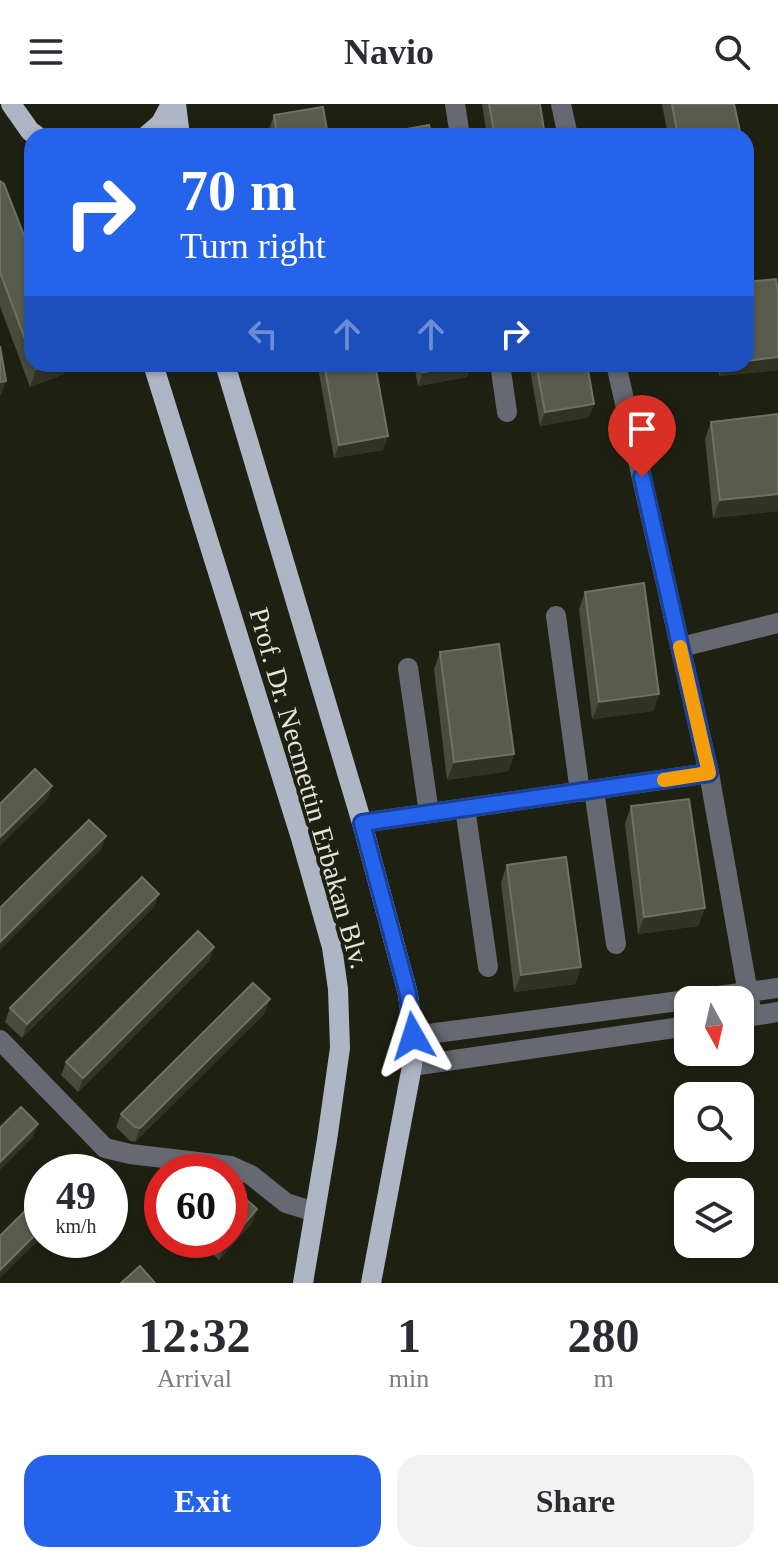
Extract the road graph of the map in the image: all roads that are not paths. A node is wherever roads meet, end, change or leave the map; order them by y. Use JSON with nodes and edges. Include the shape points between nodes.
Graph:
{"nodes":[{"id":1,"x":173,"y":104,"type":"edge"},
{"id":2,"x":455,"y":104,"type":"edge"},
{"id":3,"x":561,"y":104,"type":"edge"},
{"id":4,"x":8,"y":107,"type":"edge"},
{"id":5,"x":27,"y":128,"type":"edge"},
{"id":6,"x":155,"y":128,"type":"edge"},
{"id":7,"x":178,"y":128,"type":"edge"},
{"id":8,"x":459,"y":128,"type":"edge"},
{"id":9,"x":566,"y":128,"type":"edge"},
{"id":10,"x":155,"y":372,"type":"edge"},
{"id":11,"x":227,"y":372,"type":"edge"},
{"id":12,"x":501,"y":372,"type":"edge"},
{"id":13,"x":618,"y":372,"type":"edge"},
{"id":14,"x":507,"y":412,"type":"dead end"},
{"id":15,"x":556,"y":616,"type":"dead end"},
{"id":16,"x":778,"y":623,"type":"edge"},
{"id":17,"x":681,"y":647,"type":"junction"},
{"id":18,"x":408,"y":668,"type":"dead end"},
{"id":19,"x":709,"y":773,"type":"junction"},
{"id":20,"x":587,"y":791,"type":"junction"},
{"id":21,"x":465,"y":808,"type":"junction"},
{"id":22,"x":429,"y":813,"type":"junction"},
{"id":23,"x":362,"y":823,"type":"junction"},
{"id":24,"x":616,"y":944,"type":"dead end"},
{"id":25,"x":488,"y":967,"type":"dead end"},
{"id":26,"x":747,"y":986,"type":"edge"},
{"id":27,"x":778,"y":988,"type":"edge"},
{"id":28,"x":754,"y":990,"type":"edge"},
{"id":29,"x":674,"y":1001,"type":"edge"},
{"id":30,"x":778,"y":1012,"type":"edge"},
{"id":31,"x":754,"y":1016,"type":"edge"},
{"id":32,"x":674,"y":1028,"type":"edge"},
{"id":33,"x":413,"y":1036,"type":"junction"},
{"id":34,"x":0,"y":1040,"type":"edge"},
{"id":35,"x":412,"y":1066,"type":"junction"},
{"id":36,"x":315,"y":1212,"type":"junction"},
{"id":37,"x":303,"y":1283,"type":"edge"},
{"id":38,"x":371,"y":1283,"type":"edge"}],
"edges":[{"from":1,"to":6,"type":"main road"},
{"from":1,"to":7,"type":"main road"},
{"from":2,"to":8,"type":"street"},
{"from":3,"to":9,"type":"street"},
{"from":4,"to":5,"type":"main road"},
{"from":10,"to":36,"type":"main road","name":"Prof. Dr. Necmettin Erbakan Blv.","via":[[332,947],[340,1048]]},
{"from":11,"to":23,"type":"main road","name":"Prof. Dr. Necmettin Erbakan Blv."},
{"from":12,"to":14,"type":"street"},
{"from":13,"to":17,"type":"street"},
{"from":15,"to":20,"type":"street"},
{"from":16,"to":17,"type":"street"},
{"from":17,"to":19,"type":"street"},
{"from":18,"to":22,"type":"street"},
{"from":19,"to":20,"type":"street"},
{"from":19,"to":26,"type":"street"},
{"from":20,"to":21,"type":"street"},
{"from":20,"to":24,"type":"street"},
{"from":21,"to":22,"type":"street"},
{"from":21,"to":25,"type":"street"},
{"from":22,"to":23,"type":"street"},
{"from":23,"to":33,"type":"main road","name":"Prof. Dr. Necmettin Erbakan Blv.","via":[[408,994]]},
{"from":27,"to":28,"type":"street"},
{"from":29,"to":33,"type":"street"},
{"from":30,"to":31,"type":"street"},
{"from":32,"to":35,"type":"street"},
{"from":33,"to":35,"type":"main road","name":"Prof. Dr. Necmettin Erbakan Blv."},
{"from":34,"to":36,"type":"street","via":[[105,1148],[231,1166],[286,1203]]},
{"from":35,"to":38,"type":"main road","name":"Prof. Dr. Necmettin Erbakan Blv."},
{"from":36,"to":37,"type":"main road","name":"Prof. Dr. Necmettin Erbakan Blv."}]}
